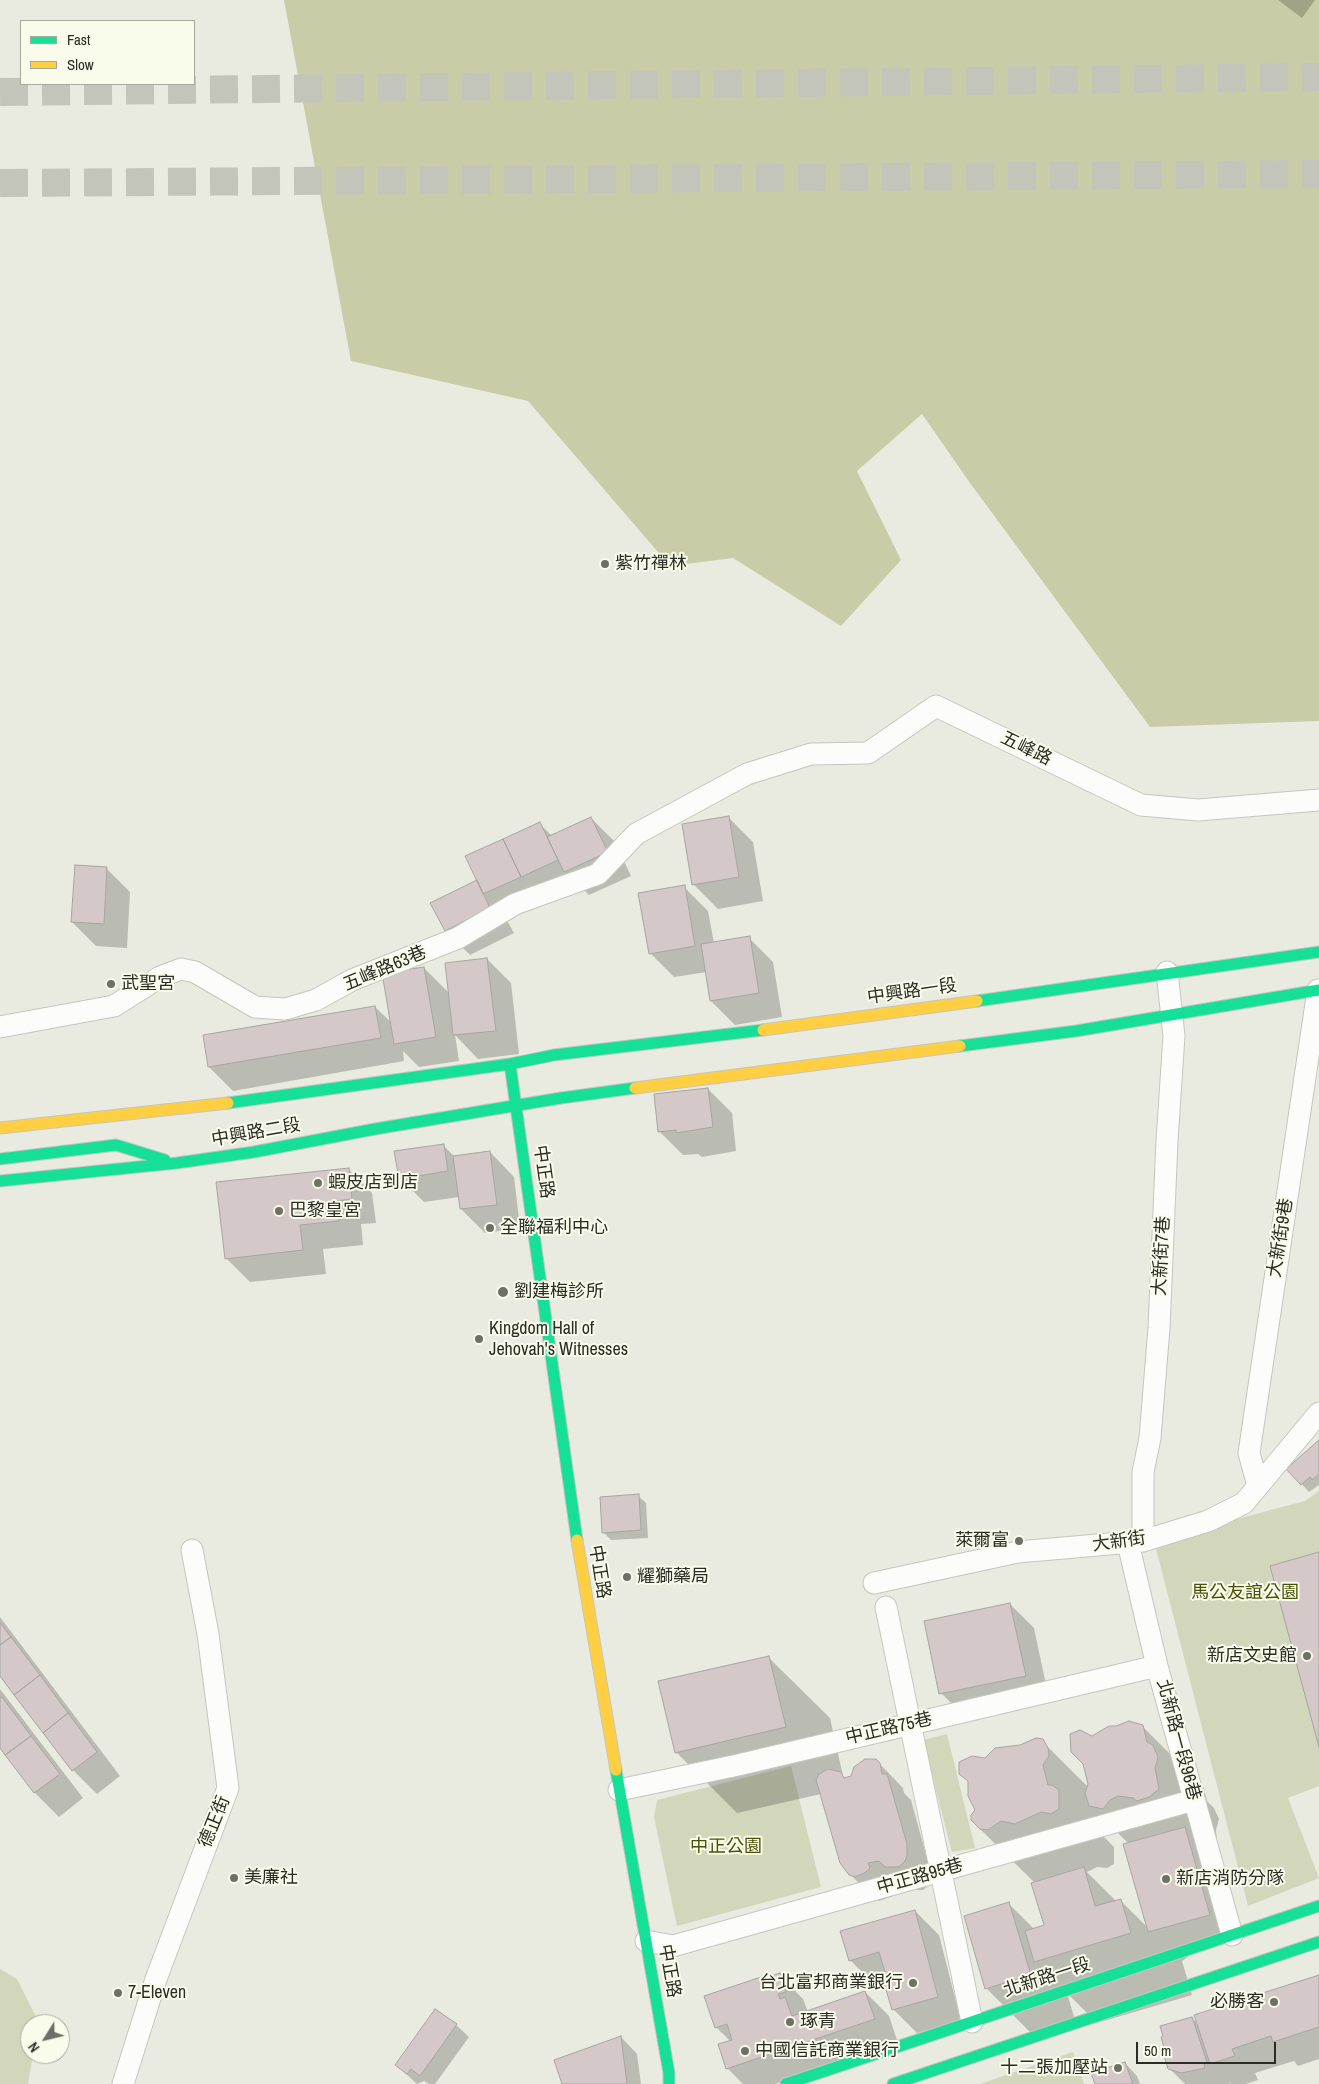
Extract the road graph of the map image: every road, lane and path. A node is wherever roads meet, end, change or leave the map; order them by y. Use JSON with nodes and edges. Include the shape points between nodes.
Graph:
{"nodes":[{"id":1,"x":746,"y":774,"type":"joint"},
{"id":2,"x":1319,"y":800,"type":"edge"},
{"id":3,"x":1319,"y":952,"type":"edge"},
{"id":4,"x":1167,"y":972,"type":"junction"},
{"id":5,"x":1319,"y":990,"type":"edge"},
{"id":6,"x":1172,"y":1015,"type":"junction"},
{"id":7,"x":0,"y":1027,"type":"edge"},
{"id":8,"x":510,"y":1064,"type":"junction"},
{"id":9,"x":516,"y":1106,"type":"junction"},
{"id":10,"x":0,"y":1128,"type":"edge"},
{"id":11,"x":0,"y":1160,"type":"edge"},
{"id":12,"x":177,"y":1164,"type":"junction"},
{"id":13,"x":0,"y":1181,"type":"edge"},
{"id":14,"x":1319,"y":1413,"type":"edge"},
{"id":15,"x":1258,"y":1486,"type":"junction"},
{"id":16,"x":1135,"y":1542,"type":"junction"},
{"id":17,"x":192,"y":1550,"type":"dead end"},
{"id":18,"x":874,"y":1583,"type":"dead end"},
{"id":19,"x":886,"y":1607,"type":"dead end"},
{"id":20,"x":1158,"y":1666,"type":"junction"},
{"id":21,"x":911,"y":1724,"type":"junction"},
{"id":22,"x":619,"y":1790,"type":"junction"},
{"id":23,"x":1194,"y":1800,"type":"junction"},
{"id":24,"x":940,"y":1871,"type":"junction"},
{"id":25,"x":1319,"y":1906,"type":"edge"},
{"id":26,"x":1232,"y":1936,"type":"junction"},
{"id":27,"x":646,"y":1941,"type":"junction"},
{"id":28,"x":1319,"y":1942,"type":"edge"},
{"id":29,"x":972,"y":2022,"type":"junction"},
{"id":30,"x":123,"y":2084,"type":"edge"},
{"id":31,"x":669,"y":2084,"type":"edge"},
{"id":32,"x":786,"y":2084,"type":"edge"},
{"id":33,"x":893,"y":2084,"type":"edge"}],
"edges":[{"from":1,"to":2,"type":"street","name":"五峰路","via":[[811,754],[868,753],[936,706],[1141,804],[1198,810]]},
{"from":1,"to":7,"type":"street","name":"五峰路63巷","via":[[636,834],[598,874],[516,904],[458,938],[352,980],[316,1000],[285,1009],[256,1007],[195,972],[181,969],[160,977],[114,1006]]},
{"from":3,"to":4,"type":"street","name":"中興路一段"},
{"from":4,"to":6,"type":"street","name":"大新街7巷"},
{"from":4,"to":8,"type":"street","name":"中興路一段","via":[[876,1015],[554,1055]]},
{"from":5,"to":6,"type":"street"},
{"from":5,"to":15,"type":"street","name":"大新街9巷","via":[[1249,1453]]},
{"from":6,"to":9,"type":"street"},
{"from":6,"to":16,"type":"street","name":"大新街7巷","via":[[1174,1036],[1158,1328],[1150,1438]]},
{"from":8,"to":9,"type":"street","name":"中正路"},
{"from":8,"to":10,"type":"street","name":"中興路二段","via":[[180,1110]]},
{"from":9,"to":12,"type":"street","name":"中興路二段"},
{"from":9,"to":22,"type":"street","name":"中正路","via":[[583,1583]]},
{"from":11,"to":12,"type":"street","via":[[116,1145]]},
{"from":12,"to":13,"type":"street","name":"中興路二段"},
{"from":14,"to":15,"type":"street","name":"大新街"},
{"from":15,"to":16,"type":"street","name":"大新街","via":[[1244,1503],[1208,1521]]},
{"from":16,"to":18,"type":"street","name":"大新街","via":[[1018,1552]]},
{"from":16,"to":20,"type":"street","name":"北新路一段96巷"},
{"from":17,"to":30,"type":"street","name":"德正街","via":[[208,1634],[228,1788],[156,1979]]},
{"from":19,"to":21,"type":"street"},
{"from":20,"to":21,"type":"street","name":"中正路75巷"},
{"from":20,"to":23,"type":"street","name":"北新路一段96巷"},
{"from":21,"to":22,"type":"street","name":"中正路75巷"},
{"from":21,"to":24,"type":"street"},
{"from":22,"to":27,"type":"street","name":"中正路"},
{"from":23,"to":24,"type":"street","name":"中正路95巷"},
{"from":23,"to":26,"type":"street","name":"北新路一段96巷"},
{"from":24,"to":27,"type":"street","name":"中正路95巷","via":[[673,1946]]},
{"from":24,"to":29,"type":"street"},
{"from":25,"to":26,"type":"street","name":"北新路一段"},
{"from":26,"to":29,"type":"street","name":"北新路一段"},
{"from":27,"to":31,"type":"street","name":"中正路"},
{"from":28,"to":33,"type":"street"},
{"from":29,"to":32,"type":"street","name":"北新路一段"}]}
